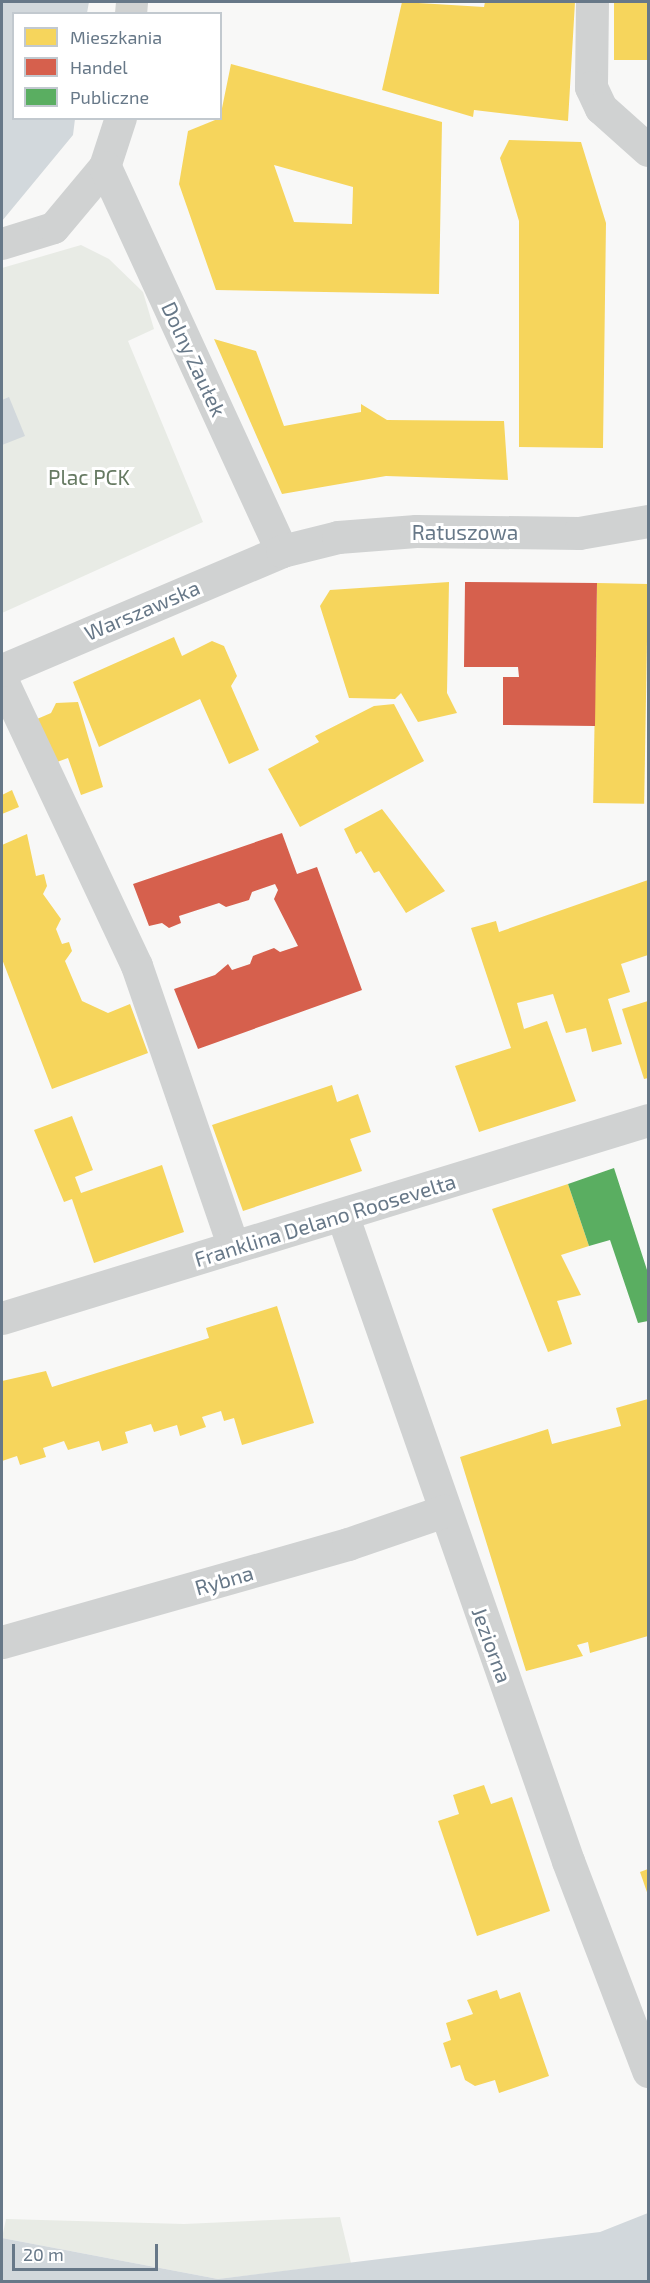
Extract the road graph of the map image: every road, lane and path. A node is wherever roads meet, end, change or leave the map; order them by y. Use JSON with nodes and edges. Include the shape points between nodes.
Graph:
{"nodes":[{"id":1,"x":592,"y":2,"type":"edge"},
{"id":2,"x":120,"y":120,"type":"edge"},
{"id":3,"x":634,"y":123,"type":"edge"},
{"id":4,"x":648,"y":150,"type":"edge"},
{"id":5,"x":105,"y":167,"type":"junction"},
{"id":6,"x":2,"y":244,"type":"edge"},
{"id":7,"x":648,"y":521,"type":"edge"},
{"id":8,"x":282,"y":551,"type":"junction"},
{"id":9,"x":2,"y":670,"type":"edge"},
{"id":10,"x":2,"y":679,"type":"edge"},
{"id":11,"x":648,"y":1120,"type":"edge"},
{"id":12,"x":344,"y":1216,"type":"junction"},
{"id":13,"x":234,"y":1248,"type":"junction"},
{"id":14,"x":2,"y":1318,"type":"edge"},
{"id":15,"x":444,"y":1511,"type":"junction"},
{"id":16,"x":2,"y":1641,"type":"edge"},
{"id":17,"x":648,"y":2071,"type":"edge"}],
"edges":[{"from":1,"to":3,"type":"street","via":[[591,87],[601,108]]},
{"from":2,"to":5,"type":"street"},
{"from":3,"to":4,"type":"street"},
{"from":5,"to":6,"type":"street","via":[[54,228]]},
{"from":5,"to":8,"type":"street","name":"Dolny Zaułek"},
{"from":7,"to":8,"type":"street","name":"Ratuszowa","via":[[579,533],[350,536]]},
{"from":8,"to":9,"type":"street","name":"Warszawska"},
{"from":10,"to":13,"type":"street","via":[[138,966]]},
{"from":11,"to":12,"type":"street","name":"Franklina Delano Roosevelta"},
{"from":12,"to":13,"type":"street","name":"Franklina Delano Roosevelta"},
{"from":12,"to":15,"type":"street","name":"Jeziorna"},
{"from":13,"to":14,"type":"street","name":"Franklina Delano Roosevelta"},
{"from":15,"to":16,"type":"street","name":"Rybna","via":[[348,1544]]},
{"from":15,"to":17,"type":"street","name":"Jeziorna"}]}
